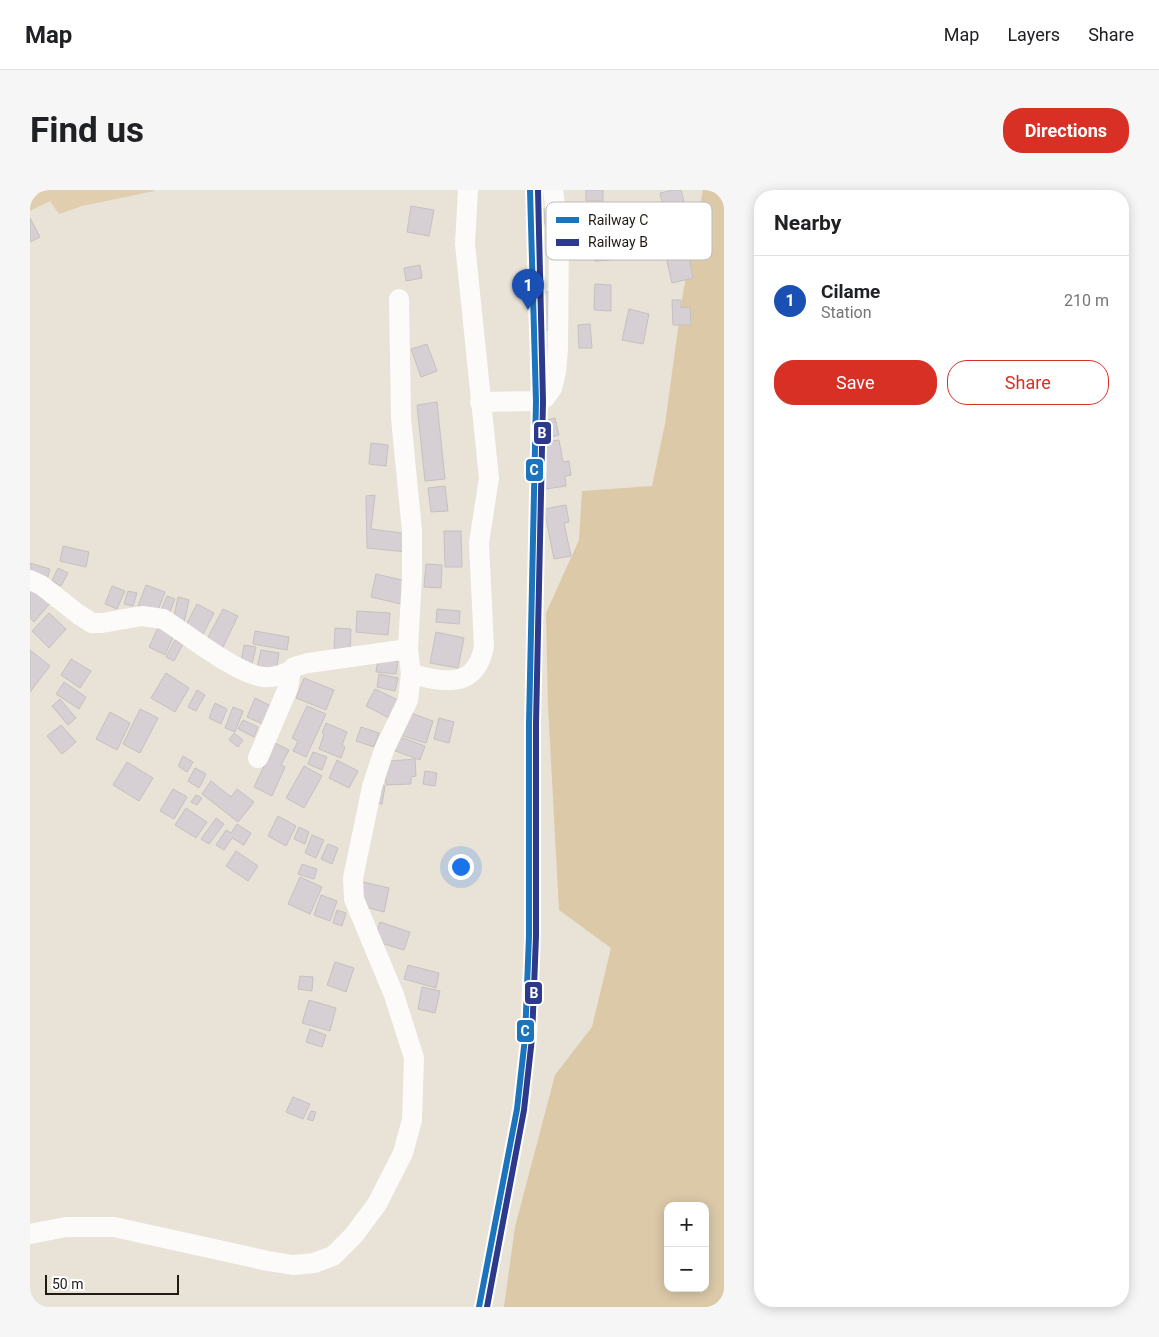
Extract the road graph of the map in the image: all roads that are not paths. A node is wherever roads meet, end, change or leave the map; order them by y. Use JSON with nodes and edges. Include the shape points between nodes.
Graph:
{"nodes":[{"id":1,"x":468,"y":190,"type":"edge"},
{"id":2,"x":559,"y":260,"type":"edge"},
{"id":3,"x":399,"y":299,"type":"dead end"},
{"id":4,"x":480,"y":402,"type":"junction"},
{"id":5,"x":30,"y":580,"type":"edge"},
{"id":6,"x":408,"y":649,"type":"junction"},
{"id":7,"x":290,"y":671,"type":"junction"},
{"id":8,"x":411,"y":674,"type":"junction"},
{"id":9,"x":258,"y":758,"type":"dead end"},
{"id":10,"x":30,"y":1234,"type":"edge"}],
"edges":[{"from":1,"to":4,"type":"street","via":[[465,244]]},
{"from":2,"to":4,"type":"street","via":[[558,348],[552,388],[545,398],[536,401]]},
{"from":3,"to":6,"type":"street","via":[[401,418],[412,531]]},
{"from":4,"to":8,"type":"street","via":[[489,478],[479,543],[484,647],[481,661],[473,672],[458,680],[438,681]]},
{"from":5,"to":7,"type":"street","via":[[92,623],[152,616],[163,619],[226,661],[255,676],[275,677]]},
{"from":6,"to":7,"type":"street","via":[[300,665]]},
{"from":6,"to":8,"type":"street"},
{"from":7,"to":9,"type":"street","via":[[288,688]]},
{"from":8,"to":10,"type":"street","via":[[408,700],[384,750],[372,788],[353,878],[354,899],[394,995],[414,1058],[412,1120],[403,1153],[377,1204],[333,1256],[314,1263],[293,1265],[114,1227],[66,1227]]}]}
